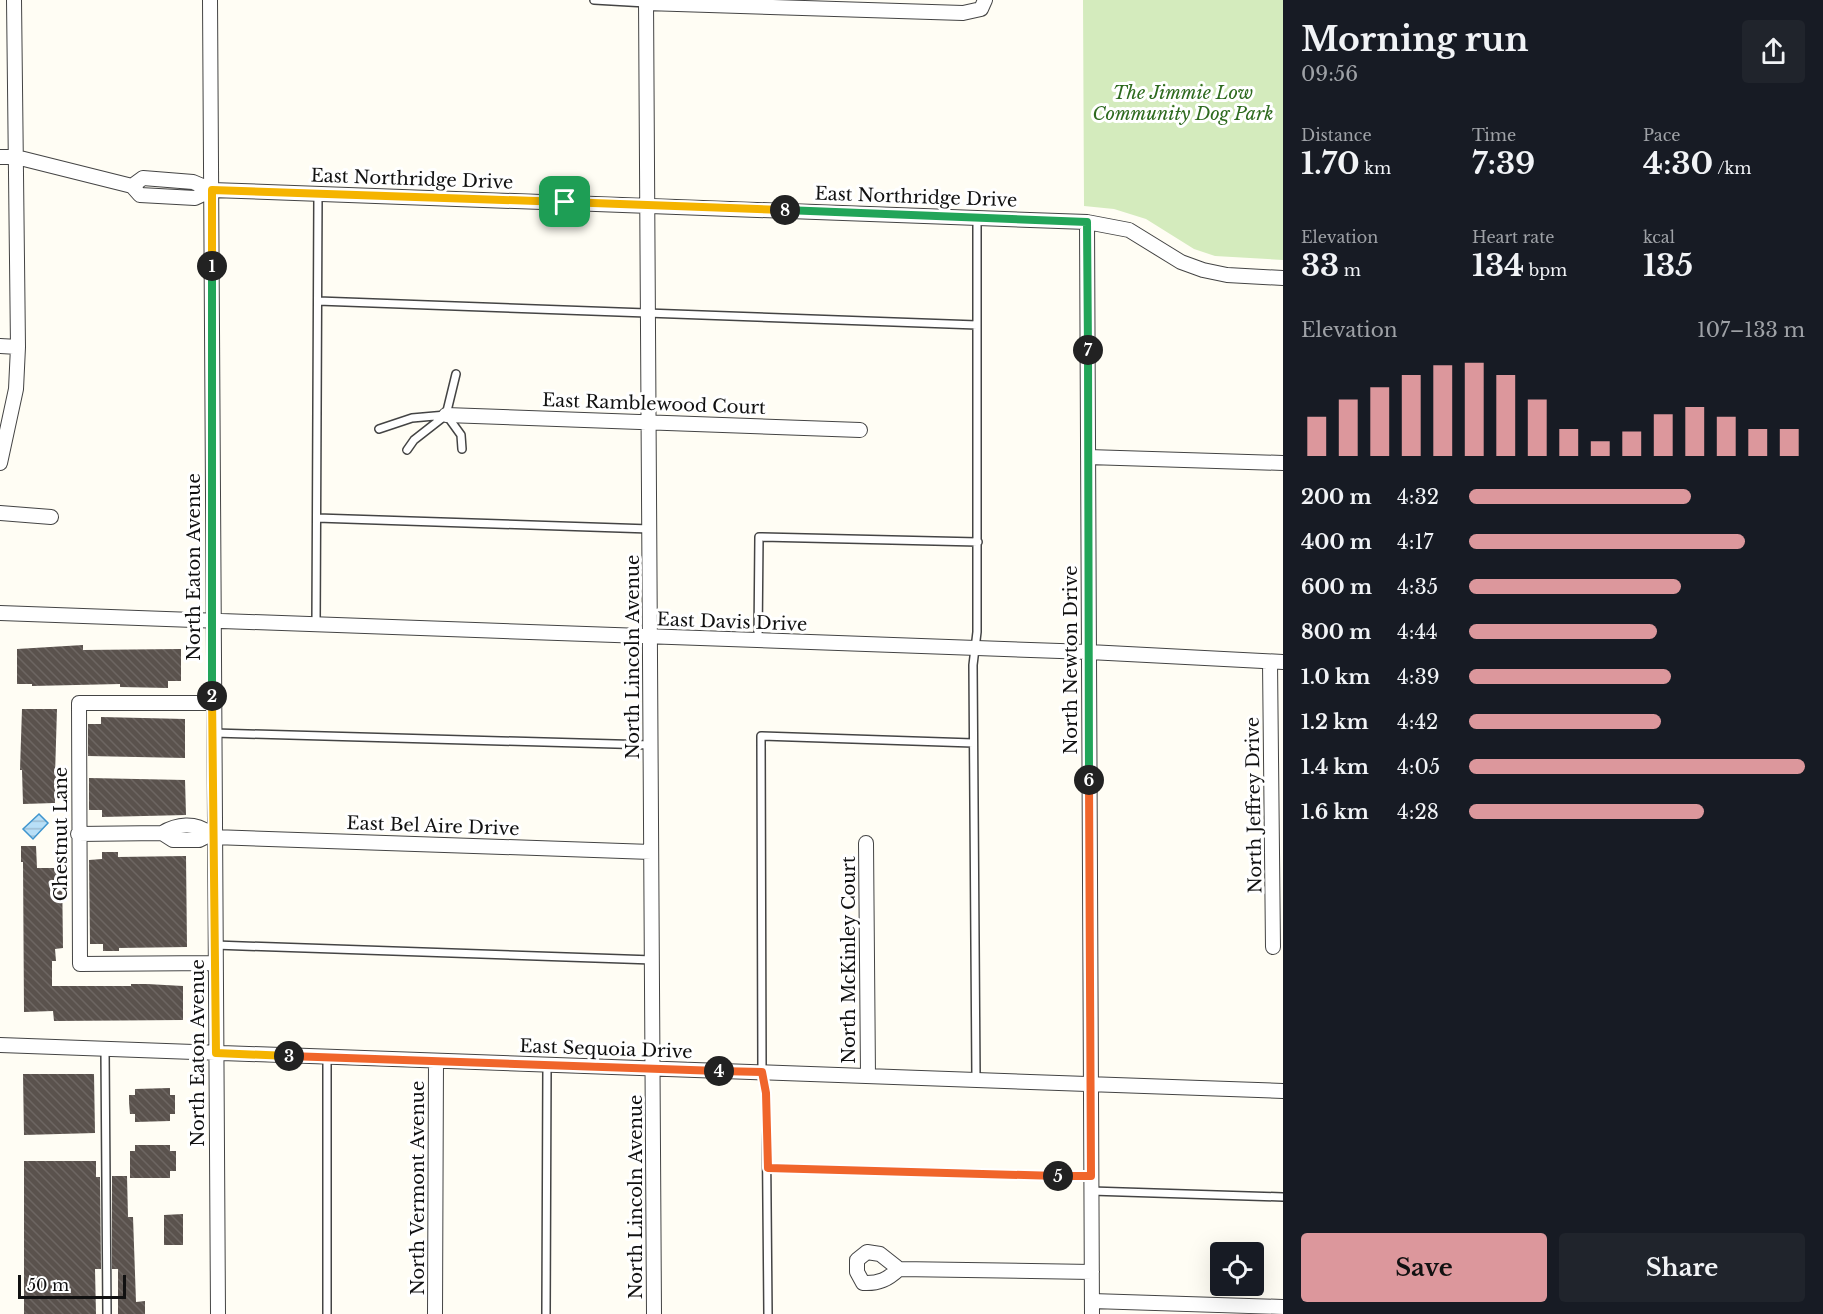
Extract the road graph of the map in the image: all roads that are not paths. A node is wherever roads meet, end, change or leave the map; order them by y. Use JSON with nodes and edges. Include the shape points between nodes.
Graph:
{"nodes":[{"id":1,"x":14,"y":0,"type":"edge"},
{"id":2,"x":210,"y":0,"type":"edge"},
{"id":3,"x":594,"y":0,"type":"edge"},
{"id":4,"x":646,"y":2,"type":"edge"},
{"id":5,"x":762,"y":3,"type":"edge"},
{"id":6,"x":983,"y":4,"type":"edge"},
{"id":7,"x":0,"y":157,"type":"edge"},
{"id":8,"x":16,"y":158,"type":"junction"},
{"id":9,"x":212,"y":190,"type":"junction"},
{"id":10,"x":318,"y":194,"type":"junction"},
{"id":11,"x":647,"y":206,"type":"junction"},
{"id":12,"x":977,"y":216,"type":"junction"},
{"id":13,"x":1087,"y":222,"type":"junction"},
{"id":14,"x":1283,"y":278,"type":"edge"},
{"id":15,"x":318,"y":301,"type":"junction"},
{"id":16,"x":648,"y":313,"type":"junction"},
{"id":17,"x":977,"y":325,"type":"junction"},
{"id":18,"x":0,"y":346,"type":"edge"},
{"id":19,"x":18,"y":347,"type":"junction"},
{"id":20,"x":456,"y":374,"type":"dead end"},
{"id":21,"x":446,"y":415,"type":"junction"},
{"id":22,"x":649,"y":420,"type":"junction"},
{"id":23,"x":379,"y":429,"type":"dead end"},
{"id":24,"x":860,"y":430,"type":"dead end"},
{"id":25,"x":462,"y":449,"type":"dead end"},
{"id":26,"x":407,"y":450,"type":"dead end"},
{"id":27,"x":1088,"y":457,"type":"junction"},
{"id":28,"x":0,"y":463,"type":"edge"},
{"id":29,"x":1283,"y":463,"type":"edge"},
{"id":30,"x":0,"y":513,"type":"edge"},
{"id":31,"x":51,"y":518,"type":"dead end"},
{"id":32,"x":317,"y":518,"type":"junction"},
{"id":33,"x":650,"y":529,"type":"junction"},
{"id":34,"x":978,"y":543,"type":"junction"},
{"id":35,"x":0,"y":614,"type":"edge"},
{"id":36,"x":212,"y":621,"type":"junction"},
{"id":37,"x":316,"y":626,"type":"junction"},
{"id":38,"x":651,"y":637,"type":"junction"},
{"id":39,"x":758,"y":640,"type":"junction"},
{"id":40,"x":975,"y":648,"type":"junction"},
{"id":41,"x":1089,"y":652,"type":"junction"},
{"id":42,"x":1276,"y":662,"type":"edge"},
{"id":43,"x":212,"y":703,"type":"junction"},
{"id":44,"x":214,"y":733,"type":"junction"},
{"id":45,"x":973,"y":743,"type":"junction"},
{"id":46,"x":651,"y":745,"type":"junction"},
{"id":47,"x":78,"y":834,"type":"junction"},
{"id":48,"x":212,"y":834,"type":"junction"},
{"id":49,"x":866,"y":843,"type":"dead end"},
{"id":50,"x":651,"y":852,"type":"junction"},
{"id":51,"x":215,"y":945,"type":"junction"},
{"id":52,"x":1274,"y":947,"type":"dead end"},
{"id":53,"x":653,"y":960,"type":"junction"},
{"id":54,"x":215,"y":963,"type":"junction"},
{"id":55,"x":0,"y":1045,"type":"edge"},
{"id":56,"x":105,"y":1050,"type":"junction"},
{"id":57,"x":216,"y":1053,"type":"junction"},
{"id":58,"x":327,"y":1058,"type":"junction"},
{"id":59,"x":436,"y":1061,"type":"junction"},
{"id":60,"x":547,"y":1065,"type":"junction"},
{"id":61,"x":653,"y":1068,"type":"junction"},
{"id":62,"x":762,"y":1072,"type":"junction"},
{"id":63,"x":868,"y":1076,"type":"junction"},
{"id":64,"x":976,"y":1079,"type":"junction"},
{"id":65,"x":1090,"y":1083,"type":"junction"},
{"id":66,"x":1283,"y":1091,"type":"edge"},
{"id":67,"x":768,"y":1168,"type":"junction"},
{"id":68,"x":1091,"y":1176,"type":"junction"},
{"id":69,"x":1091,"y":1191,"type":"junction"},
{"id":70,"x":1283,"y":1197,"type":"edge"},
{"id":71,"x":899,"y":1269,"type":"dead end"},
{"id":72,"x":1092,"y":1272,"type":"junction"},
{"id":73,"x":1092,"y":1307,"type":"edge"},
{"id":74,"x":1283,"y":1307,"type":"edge"},
{"id":75,"x":107,"y":1314,"type":"edge"},
{"id":76,"x":218,"y":1314,"type":"edge"},
{"id":77,"x":327,"y":1314,"type":"edge"},
{"id":78,"x":435,"y":1314,"type":"edge"},
{"id":79,"x":546,"y":1314,"type":"edge"},
{"id":80,"x":654,"y":1314,"type":"edge"},
{"id":81,"x":768,"y":1314,"type":"edge"}],
"edges":[{"from":1,"to":8,"type":"street"},
{"from":2,"to":9,"type":"street","name":"North Eaton Avenue"},
{"from":3,"to":4,"type":"lane"},
{"from":4,"to":5,"type":"street"},
{"from":4,"to":11,"type":"street","name":"North Lincoln Avenue"},
{"from":5,"to":6,"type":"street","via":[[963,13]]},
{"from":7,"to":8,"type":"street","name":"East Northridge Drive"},
{"from":8,"to":9,"type":"street","name":"East Northridge Drive","via":[[132,186],[140,195],[195,198]]},
{"from":8,"to":19,"type":"street"},
{"from":9,"to":10,"type":"street","name":"East Northridge Drive"},
{"from":9,"to":36,"type":"street","name":"North Eaton Avenue"},
{"from":10,"to":11,"type":"street","name":"East Northridge Drive"},
{"from":10,"to":15,"type":"lane"},
{"from":11,"to":12,"type":"street","name":"East Northridge Drive"},
{"from":11,"to":16,"type":"street","name":"North Lincoln Avenue"},
{"from":12,"to":13,"type":"street","name":"East Northridge Drive"},
{"from":12,"to":17,"type":"lane"},
{"from":13,"to":14,"type":"street","name":"East Northridge Drive","via":[[1129,231],[1203,270]]},
{"from":13,"to":27,"type":"street","name":"North Newton Drive"},
{"from":15,"to":16,"type":"lane"},
{"from":15,"to":32,"type":"lane"},
{"from":16,"to":17,"type":"lane"},
{"from":16,"to":22,"type":"street","name":"North Lincoln Avenue"},
{"from":17,"to":34,"type":"lane"},
{"from":18,"to":19,"type":"street"},
{"from":19,"to":28,"type":"street","via":[[16,389]]},
{"from":20,"to":21,"type":"lane"},
{"from":21,"to":22,"type":"street","name":"East Ramblewood Court"},
{"from":21,"to":23,"type":"lane","via":[[412,418]]},
{"from":21,"to":25,"type":"lane","via":[[461,435]]},
{"from":21,"to":26,"type":"lane"},
{"from":22,"to":24,"type":"street","name":"East Ramblewood Court"},
{"from":22,"to":33,"type":"street","name":"North Lincoln Avenue"},
{"from":27,"to":29,"type":"street"},
{"from":27,"to":41,"type":"street","name":"North Newton Drive"},
{"from":30,"to":31,"type":"street"},
{"from":32,"to":33,"type":"lane"},
{"from":32,"to":37,"type":"lane"},
{"from":33,"to":38,"type":"street","name":"North Lincoln Avenue"},
{"from":34,"to":39,"type":"lane","via":[[759,537]]},
{"from":34,"to":40,"type":"lane"},
{"from":35,"to":36,"type":"street","name":"East Davis Drive"},
{"from":36,"to":37,"type":"street","name":"East Davis Drive"},
{"from":36,"to":43,"type":"street","name":"North Eaton Avenue"},
{"from":37,"to":38,"type":"street","name":"East Davis Drive"},
{"from":38,"to":39,"type":"street","name":"East Davis Drive"},
{"from":38,"to":46,"type":"street","name":"North Lincoln Avenue"},
{"from":39,"to":40,"type":"street","name":"East Davis Drive"},
{"from":40,"to":41,"type":"street","name":"East Davis Drive"},
{"from":40,"to":45,"type":"lane"},
{"from":41,"to":42,"type":"street","name":"East Davis Drive"},
{"from":41,"to":65,"type":"street","name":"North Newton Drive"},
{"from":42,"to":52,"type":"street","name":"North Jeffrey Drive"},
{"from":43,"to":44,"type":"street","name":"North Eaton Avenue"},
{"from":43,"to":47,"type":"street","name":"Chestnut Lane","via":[[79,703]]},
{"from":44,"to":46,"type":"lane"},
{"from":44,"to":48,"type":"street","name":"North Eaton Avenue"},
{"from":45,"to":62,"type":"lane","via":[[761,736]]},
{"from":45,"to":64,"type":"lane"},
{"from":46,"to":50,"type":"street","name":"North Lincoln Avenue"},
{"from":47,"to":48,"type":"street","name":"East Bel Aire Drive","via":[[162,833],[173,840],[199,840]]},
{"from":47,"to":54,"type":"street","name":"Chestnut Lane","via":[[80,964]]},
{"from":48,"to":50,"type":"street","name":"East Bel Aire Drive"},
{"from":48,"to":51,"type":"street","name":"North Eaton Avenue"},
{"from":49,"to":63,"type":"street","name":"North McKinley Court"},
{"from":50,"to":53,"type":"street","name":"North Lincoln Avenue"},
{"from":51,"to":53,"type":"lane"},
{"from":51,"to":54,"type":"street","name":"North Eaton Avenue"},
{"from":53,"to":61,"type":"street","name":"North Lincoln Avenue"},
{"from":54,"to":57,"type":"street","name":"North Eaton Avenue"},
{"from":55,"to":56,"type":"street","name":"East Sequoia Drive"},
{"from":56,"to":57,"type":"street","name":"East Sequoia Drive"},
{"from":56,"to":75,"type":"lane"},
{"from":57,"to":58,"type":"street","name":"East Sequoia Drive"},
{"from":57,"to":76,"type":"street","name":"North Eaton Avenue"},
{"from":58,"to":59,"type":"street","name":"East Sequoia Drive"},
{"from":58,"to":77,"type":"lane"},
{"from":59,"to":60,"type":"street","name":"East Sequoia Drive"},
{"from":59,"to":78,"type":"street","name":"North Vermont Avenue"},
{"from":60,"to":61,"type":"street","name":"East Sequoia Drive"},
{"from":60,"to":79,"type":"lane"},
{"from":61,"to":62,"type":"street","name":"East Sequoia Drive"},
{"from":61,"to":80,"type":"street","name":"North Lincoln Avenue"},
{"from":62,"to":63,"type":"street","name":"East Sequoia Drive"},
{"from":62,"to":67,"type":"lane"},
{"from":63,"to":64,"type":"street","name":"East Sequoia Drive"},
{"from":64,"to":65,"type":"street","name":"East Sequoia Drive"},
{"from":65,"to":66,"type":"street","name":"East Sequoia Drive"},
{"from":65,"to":68,"type":"street","name":"North Newton Drive"},
{"from":67,"to":68,"type":"lane"},
{"from":67,"to":81,"type":"lane"},
{"from":68,"to":69,"type":"street","name":"North Newton Drive"},
{"from":69,"to":70,"type":"lane"},
{"from":69,"to":72,"type":"street","name":"North Newton Drive"},
{"from":71,"to":72,"type":"street"},
{"from":72,"to":73,"type":"street","name":"North Newton Drive"},
{"from":73,"to":74,"type":"street"}]}
